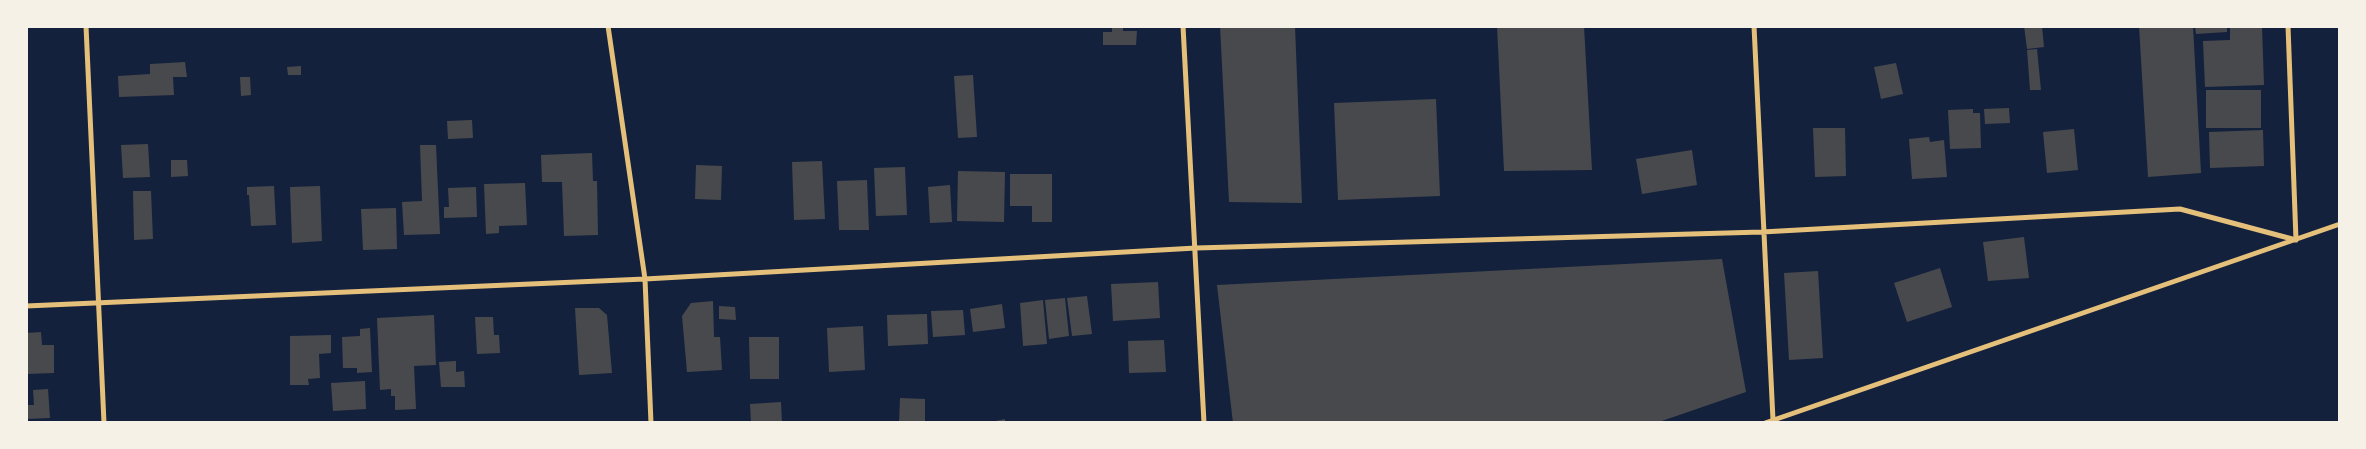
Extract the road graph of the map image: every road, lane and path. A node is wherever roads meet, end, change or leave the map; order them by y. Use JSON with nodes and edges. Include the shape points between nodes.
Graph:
{"nodes":[{"id":1,"x":86,"y":26,"type":"edge"},
{"id":2,"x":608,"y":26,"type":"edge"},
{"id":3,"x":1183,"y":26,"type":"edge"},
{"id":4,"x":1754,"y":26,"type":"edge"},
{"id":5,"x":2288,"y":26,"type":"edge"},
{"id":6,"x":2340,"y":224,"type":"edge"},
{"id":7,"x":1762,"y":232,"type":"junction"},
{"id":8,"x":2296,"y":240,"type":"junction"},
{"id":9,"x":1196,"y":248,"type":"junction"},
{"id":10,"x":645,"y":279,"type":"junction"},
{"id":11,"x":98,"y":303,"type":"junction"},
{"id":12,"x":26,"y":306,"type":"edge"},
{"id":13,"x":1773,"y":420,"type":"junction"},
{"id":14,"x":104,"y":423,"type":"edge"},
{"id":15,"x":652,"y":423,"type":"edge"},
{"id":16,"x":1204,"y":423,"type":"edge"},
{"id":17,"x":1765,"y":423,"type":"edge"}],
"edges":[{"from":1,"to":11,"type":"street"},
{"from":2,"to":10,"type":"street"},
{"from":3,"to":9,"type":"street"},
{"from":4,"to":7,"type":"street"},
{"from":5,"to":8,"type":"street"},
{"from":6,"to":8,"type":"street"},
{"from":7,"to":8,"type":"street","via":[[2180,209]]},
{"from":7,"to":9,"type":"street"},
{"from":7,"to":13,"type":"street"},
{"from":8,"to":13,"type":"street"},
{"from":9,"to":10,"type":"street"},
{"from":9,"to":16,"type":"street"},
{"from":10,"to":11,"type":"street"},
{"from":10,"to":15,"type":"street"},
{"from":11,"to":12,"type":"street"},
{"from":11,"to":14,"type":"street"},
{"from":13,"to":17,"type":"street"}]}
